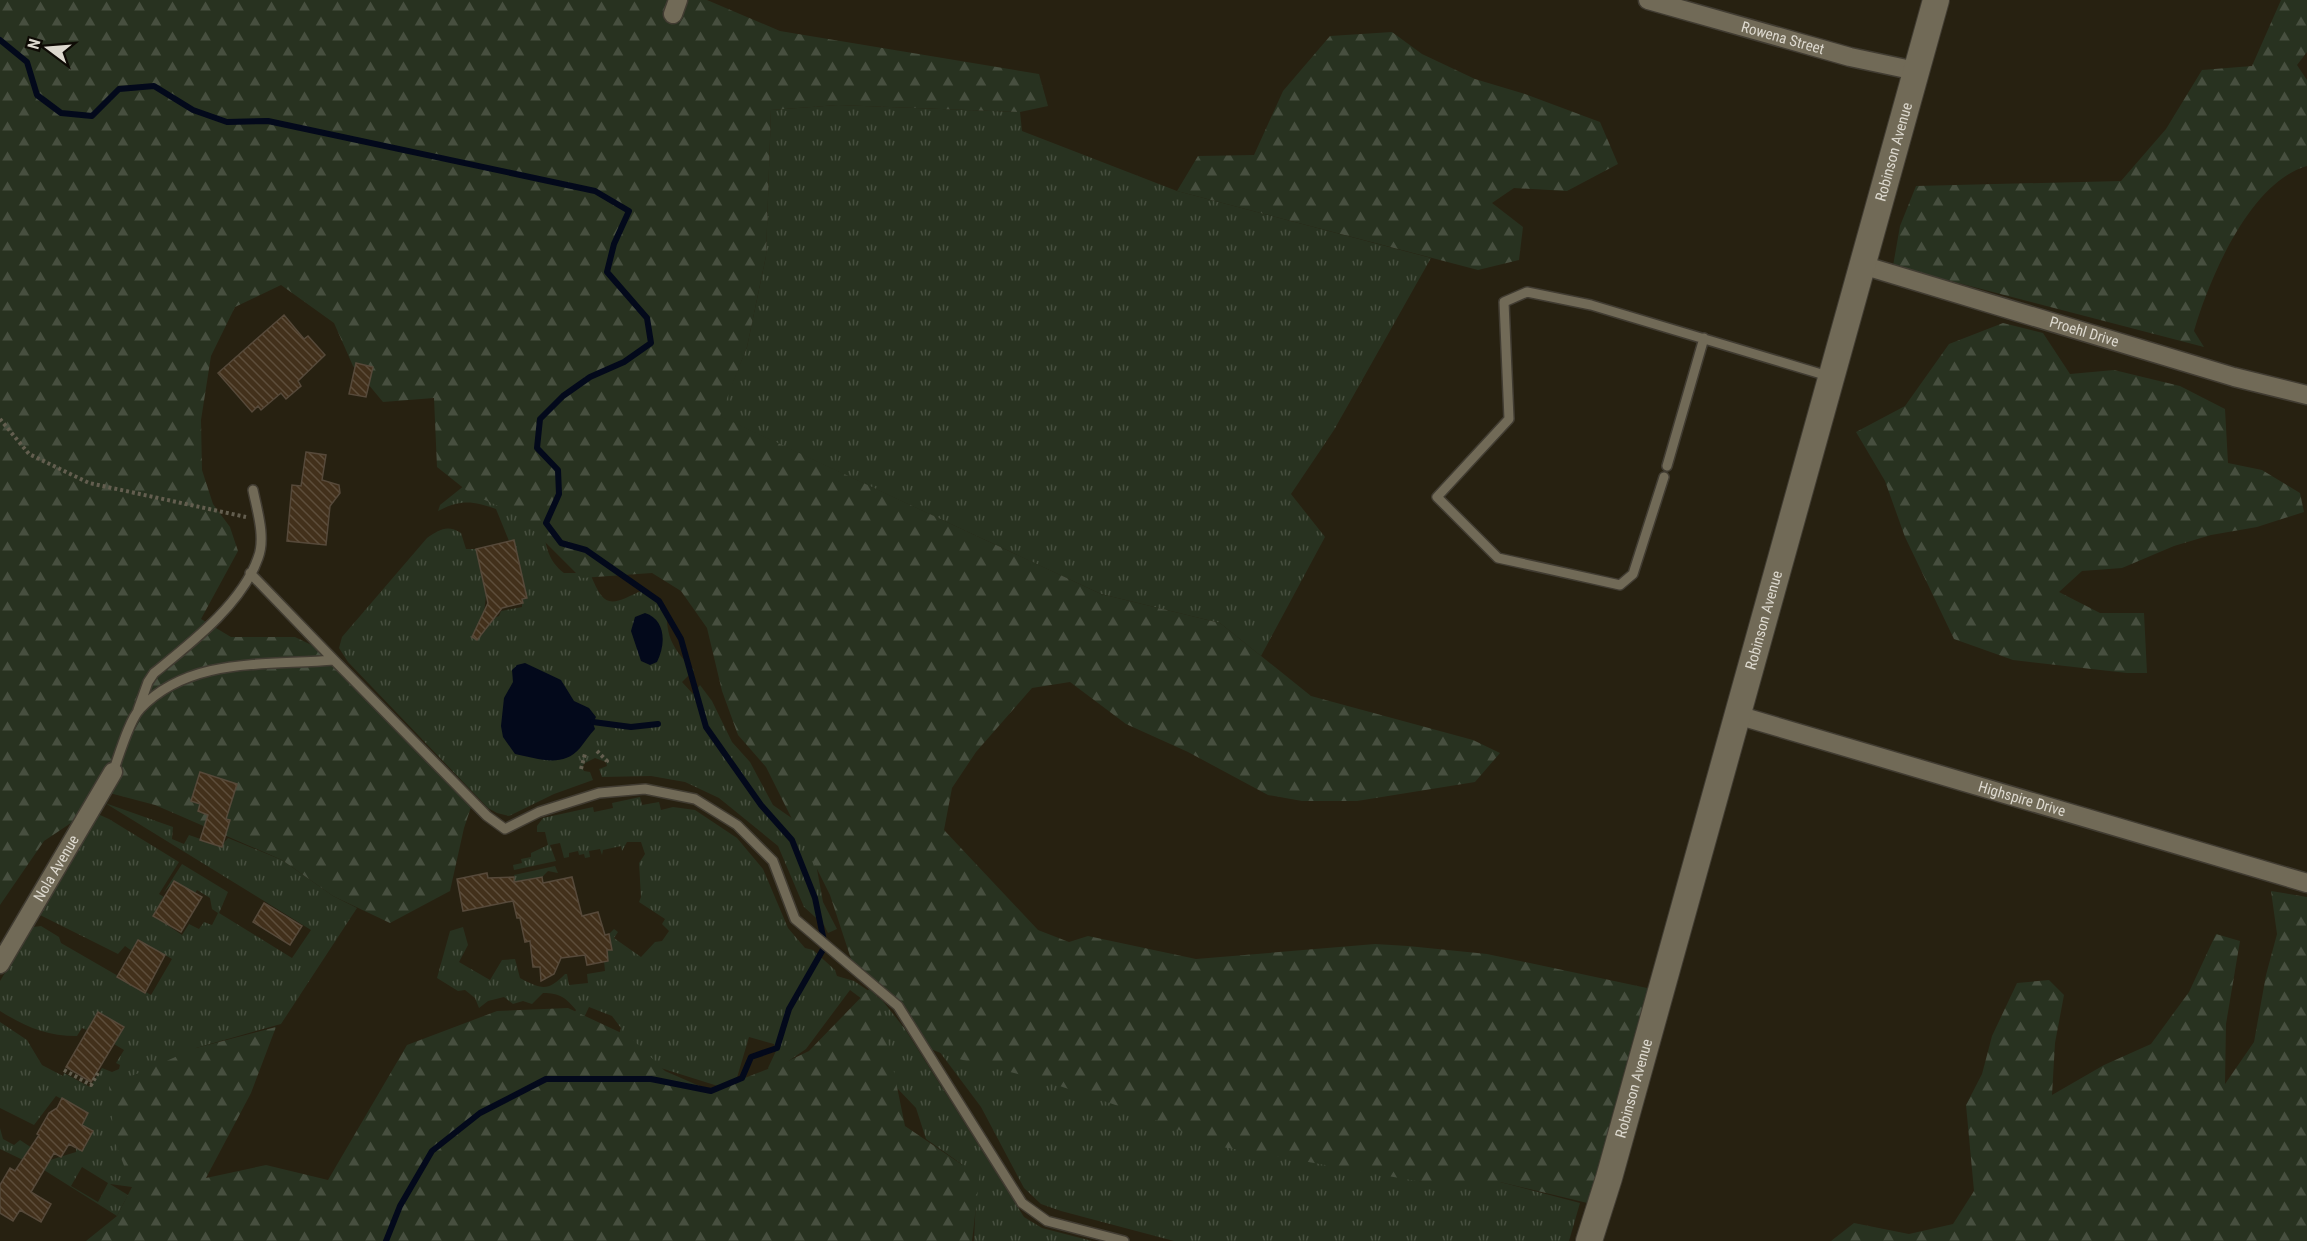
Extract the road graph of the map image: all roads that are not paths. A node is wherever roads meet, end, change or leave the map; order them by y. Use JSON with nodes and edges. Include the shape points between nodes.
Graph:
{"nodes":[{"id":1,"x":1648,"y":0,"type":"edge"},
{"id":2,"x":1936,"y":0,"type":"edge"},
{"id":3,"x":1916,"y":72,"type":"junction"},
{"id":4,"x":1862,"y":265,"type":"junction"},
{"id":5,"x":1704,"y":338,"type":"junction"},
{"id":6,"x":1831,"y":376,"type":"junction"},
{"id":7,"x":2307,"y":395,"type":"edge"},
{"id":8,"x":1667,"y":466,"type":"dead end"},
{"id":9,"x":1664,"y":477,"type":"dead end"},
{"id":10,"x":253,"y":490,"type":"dead end"},
{"id":11,"x":250,"y":573,"type":"junction"},
{"id":12,"x":334,"y":660,"type":"junction"},
{"id":13,"x":138,"y":710,"type":"junction"},
{"id":14,"x":1737,"y":715,"type":"junction"},
{"id":15,"x":113,"y":772,"type":"joint"},
{"id":16,"x":2307,"y":883,"type":"edge"},
{"id":17,"x":0,"y":964,"type":"edge"},
{"id":18,"x":1124,"y":1241,"type":"edge"},
{"id":19,"x":1589,"y":1241,"type":"edge"}],
"edges":[{"from":1,"to":3,"type":"street","name":"Rowena Street"},
{"from":2,"to":3,"type":"main road","name":"Robinson Avenue"},
{"from":3,"to":4,"type":"main road","name":"Robinson Avenue"},
{"from":4,"to":6,"type":"main road","name":"Robinson Avenue"},
{"from":4,"to":7,"type":"street","name":"Proehl Drive","via":[[2149,352]]},
{"from":5,"to":6,"type":"lane"},
{"from":5,"to":8,"type":"lane"},
{"from":5,"to":9,"type":"lane","via":[[1591,304],[1527,292],[1504,302],[1509,419],[1437,496],[1498,558],[1620,585],[1634,574]]},
{"from":6,"to":14,"type":"main road","name":"Robinson Avenue"},
{"from":10,"to":11,"type":"lane","via":[[259,520],[259,557]]},
{"from":11,"to":12,"type":"lane"},
{"from":11,"to":13,"type":"lane","via":[[217,617],[154,673]]},
{"from":12,"to":13,"type":"lane","via":[[200,671],[171,685]]},
{"from":12,"to":18,"type":"lane","via":[[487,816],[505,829],[539,812],[599,793],[645,789],[695,799],[737,825],[773,861],[795,919],[898,1006],[1022,1203],[1047,1221]]},
{"from":13,"to":15,"type":"lane"},
{"from":14,"to":16,"type":"street","name":"Highspire Drive"},
{"from":14,"to":19,"type":"main road","name":"Robinson Avenue"},
{"from":15,"to":17,"type":"street","name":"Nola Avenue"}]}
